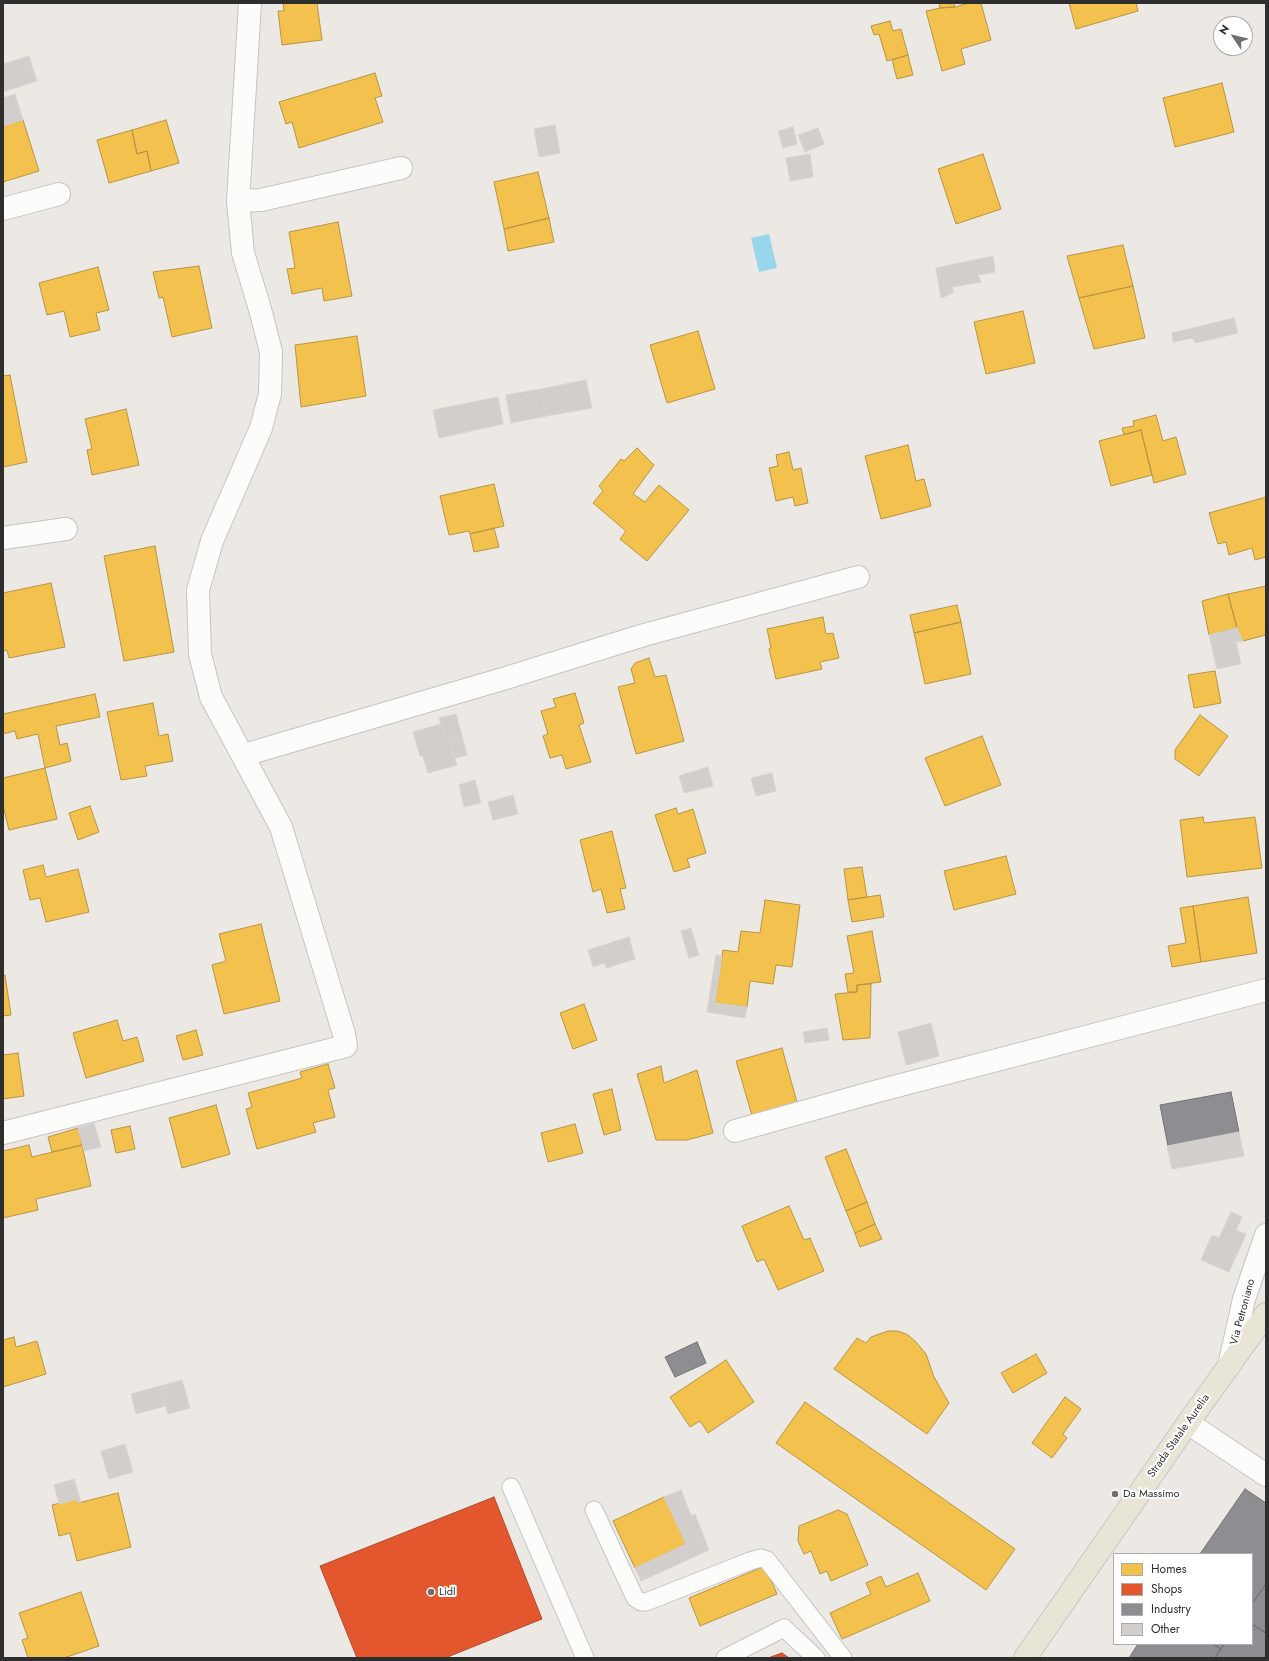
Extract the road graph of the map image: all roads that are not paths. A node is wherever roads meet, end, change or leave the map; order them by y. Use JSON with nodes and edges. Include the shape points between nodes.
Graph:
{"nodes":[{"id":1,"x":250,"y":3,"type":"edge"},
{"id":2,"x":401,"y":168,"type":"dead end"},
{"id":3,"x":59,"y":194,"type":"dead end"},
{"id":4,"x":238,"y":201,"type":"junction"},
{"id":5,"x":3,"y":209,"type":"edge"},
{"id":6,"x":66,"y":529,"type":"dead end"},
{"id":7,"x":3,"y":538,"type":"edge"},
{"id":8,"x":858,"y":577,"type":"dead end"},
{"id":9,"x":244,"y":755,"type":"junction"},
{"id":10,"x":1266,"y":990,"type":"edge"},
{"id":11,"x":735,"y":1131,"type":"dead end"},
{"id":12,"x":3,"y":1133,"type":"edge"},
{"id":13,"x":1266,"y":1235,"type":"edge"},
{"id":14,"x":1266,"y":1314,"type":"edge"},
{"id":15,"x":1229,"y":1366,"type":"junction"},
{"id":16,"x":1188,"y":1423,"type":"junction"},
{"id":17,"x":1266,"y":1475,"type":"edge"},
{"id":18,"x":511,"y":1487,"type":"dead end"},
{"id":19,"x":594,"y":1510,"type":"dead end"},
{"id":20,"x":585,"y":1658,"type":"edge"},
{"id":21,"x":725,"y":1658,"type":"edge"},
{"id":22,"x":816,"y":1658,"type":"edge"},
{"id":23,"x":843,"y":1658,"type":"edge"},
{"id":24,"x":1025,"y":1658,"type":"edge"}],
"edges":[{"from":1,"to":4,"type":"street"},
{"from":2,"to":4,"type":"street","via":[[261,200]]},
{"from":3,"to":5,"type":"street"},
{"from":4,"to":9,"type":"street","via":[[243,253],[270,352],[270,394],[261,428],[212,541],[198,590],[200,654],[211,697]]},
{"from":6,"to":7,"type":"street"},
{"from":8,"to":9,"type":"street","via":[[644,635]]},
{"from":9,"to":12,"type":"street","via":[[281,827],[346,1046]]},
{"from":10,"to":11,"type":"street","via":[[874,1092]]},
{"from":13,"to":15,"type":"street","name":"Via Petroniano","via":[[1244,1299]]},
{"from":14,"to":15,"type":"main road","name":"Strada Statale Aurelia"},
{"from":15,"to":16,"type":"main road","name":"Strada Statale Aurelia"},
{"from":16,"to":17,"type":"street"},
{"from":16,"to":24,"type":"main road","name":"Strada Statale Aurelia"},
{"from":18,"to":20,"type":"lane"},
{"from":19,"to":23,"type":"lane","via":[[635,1598],[640,1602],[646,1602],[760,1558],[767,1560]]},
{"from":21,"to":22,"type":"lane","via":[[784,1628]]}]}
